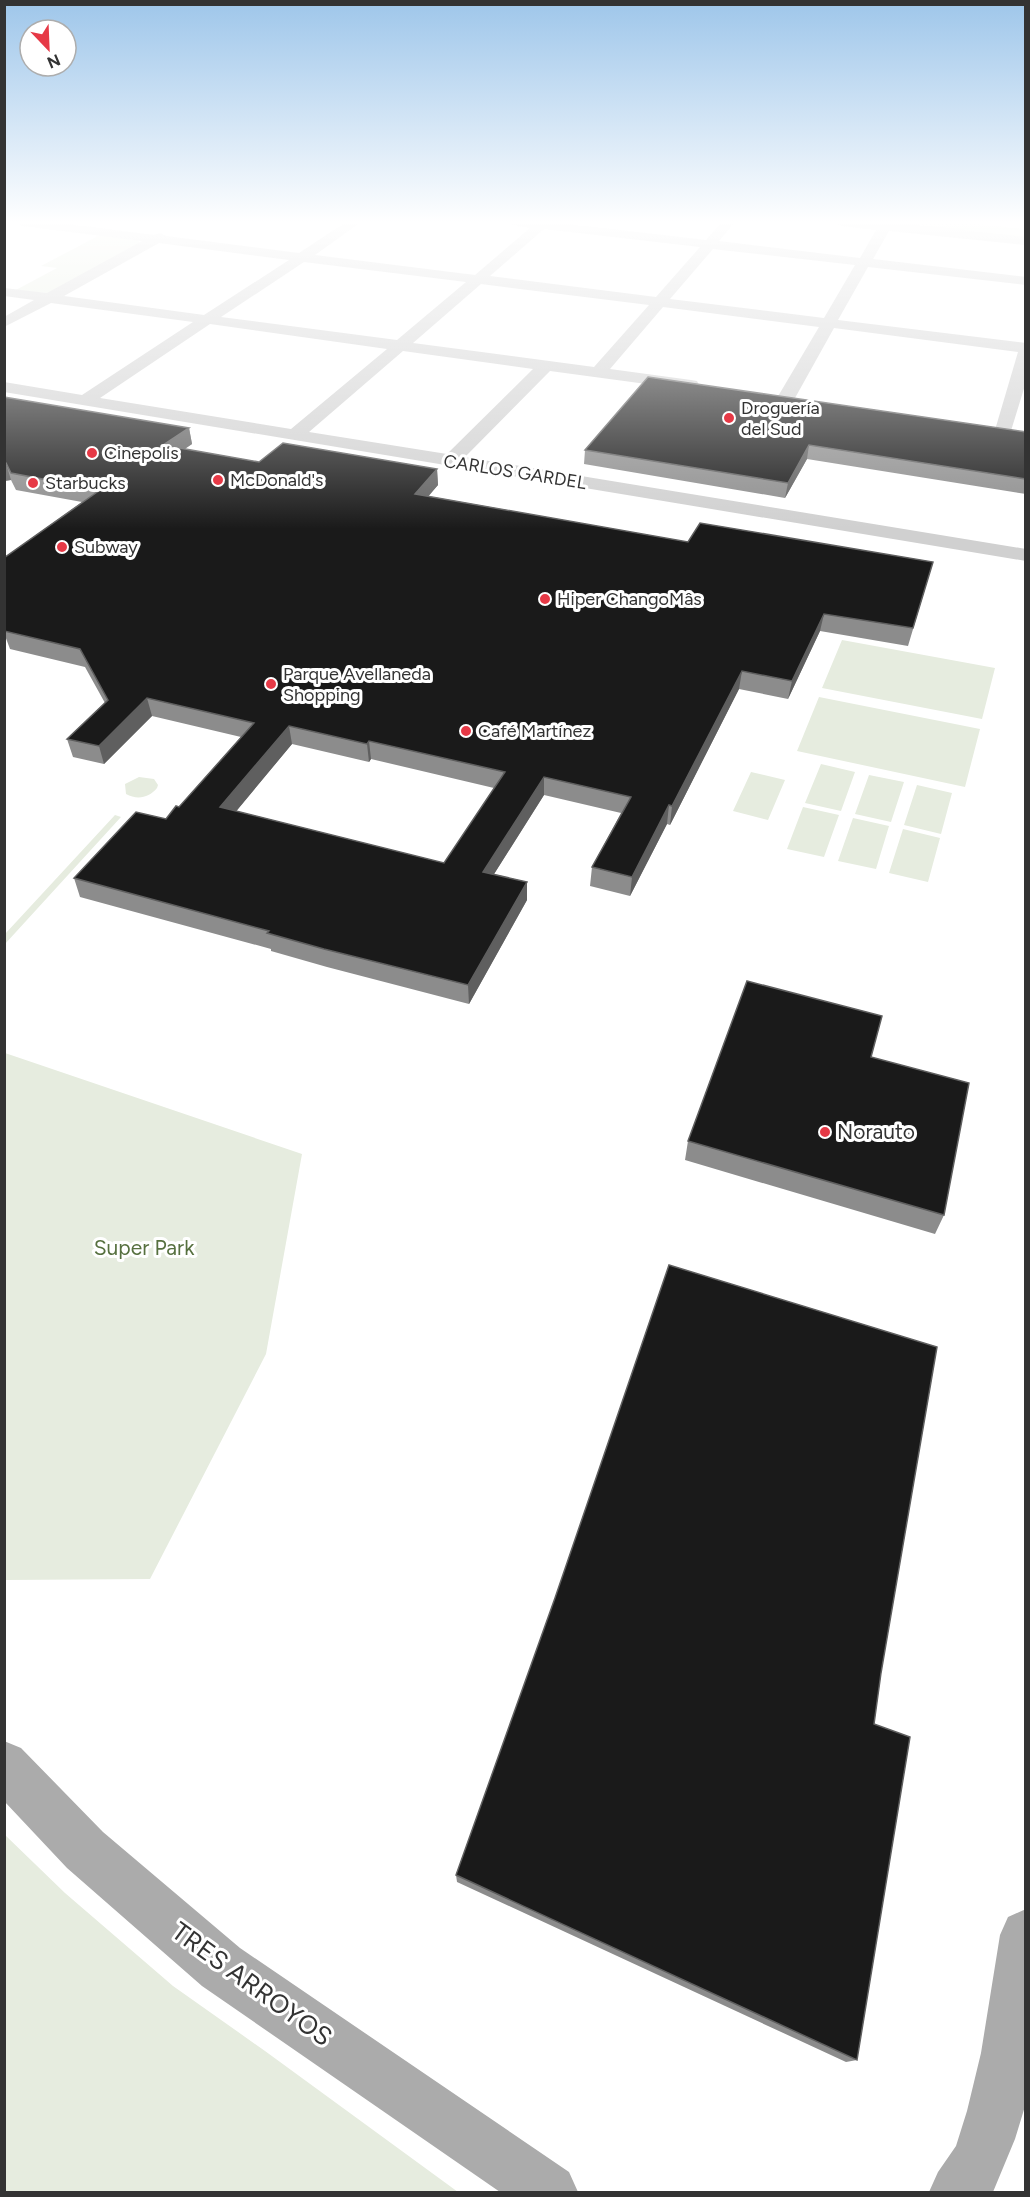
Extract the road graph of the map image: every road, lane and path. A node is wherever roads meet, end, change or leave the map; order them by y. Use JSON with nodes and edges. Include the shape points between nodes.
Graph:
{"nodes":[{"id":1,"x":830,"y":324,"type":"edge"},
{"id":2,"x":201,"y":325,"type":"edge"},
{"id":3,"x":250,"y":325,"type":"edge"},
{"id":4,"x":425,"y":325,"type":"edge"},
{"id":5,"x":640,"y":325,"type":"edge"},
{"id":6,"x":834,"y":325,"type":"edge"},
{"id":7,"x":401,"y":345,"type":"junction"},
{"id":8,"x":1026,"y":349,"type":"edge"},
{"id":9,"x":545,"y":366,"type":"junction"},
{"id":10,"x":598,"y":373,"type":"junction"},
{"id":11,"x":4,"y":387,"type":"edge"},
{"id":12,"x":704,"y":387,"type":"edge"},
{"id":13,"x":786,"y":398,"type":"edge"},
{"id":14,"x":85,"y":400,"type":"junction"},
{"id":15,"x":1004,"y":430,"type":"edge"},
{"id":16,"x":295,"y":435,"type":"junction"},
{"id":17,"x":450,"y":462,"type":"junction"},
{"id":18,"x":1026,"y":555,"type":"edge"},
{"id":19,"x":4,"y":1765,"type":"edge"},
{"id":20,"x":1026,"y":1935,"type":"edge"},
{"id":21,"x":545,"y":2186,"type":"edge"},
{"id":22,"x":958,"y":2193,"type":"edge"}],
"edges":[{"from":1,"to":13,"type":"street"},
{"from":2,"to":14,"type":"street"},
{"from":3,"to":7,"type":"street"},
{"from":4,"to":7,"type":"street"},
{"from":5,"to":10,"type":"street"},
{"from":6,"to":8,"type":"street"},
{"from":7,"to":9,"type":"street"},
{"from":7,"to":16,"type":"street"},
{"from":8,"to":15,"type":"street"},
{"from":9,"to":10,"type":"street"},
{"from":9,"to":17,"type":"street"},
{"from":10,"to":12,"type":"street"},
{"from":11,"to":14,"type":"street","name":"CARLOS GARDEL"},
{"from":14,"to":16,"type":"street","name":"CARLOS GARDEL"},
{"from":16,"to":17,"type":"street","name":"CARLOS GARDEL"},
{"from":17,"to":18,"type":"street","name":"CARLOS GARDEL"},
{"from":19,"to":21,"type":"main road","name":"TRES ARROYOS","via":[[85,1850],[221,1967]]},
{"from":20,"to":22,"type":"main road","via":[[992,2124],[975,2167]]}]}
